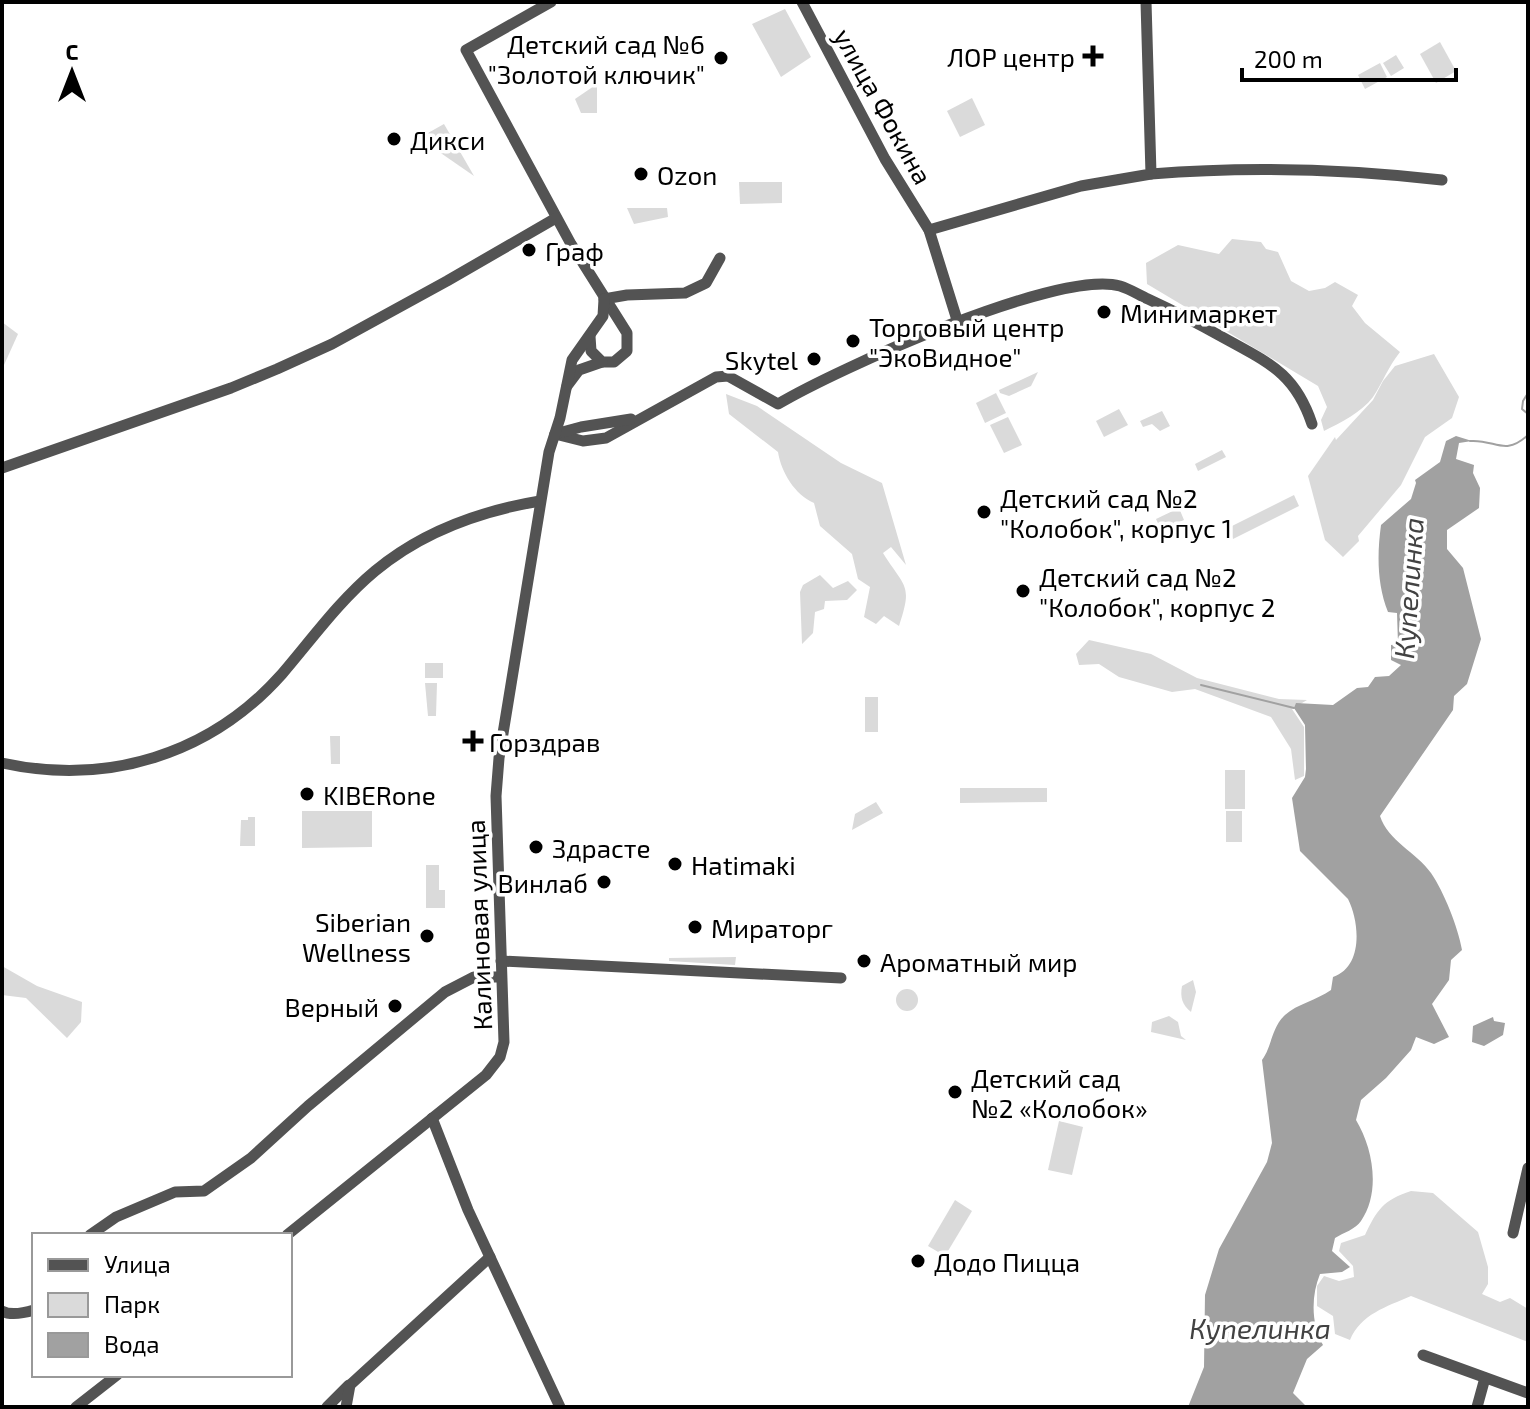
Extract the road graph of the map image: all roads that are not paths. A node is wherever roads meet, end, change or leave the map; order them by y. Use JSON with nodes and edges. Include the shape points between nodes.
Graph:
{"nodes":[{"id":1,"x":551,"y":2,"type":"edge"},
{"id":2,"x":802,"y":2,"type":"edge"},
{"id":3,"x":1146,"y":2,"type":"edge"},
{"id":4,"x":1151,"y":174,"type":"junction"},
{"id":5,"x":1442,"y":180,"type":"dead end"},
{"id":6,"x":556,"y":218,"type":"junction"},
{"id":7,"x":929,"y":230,"type":"junction"},
{"id":8,"x":720,"y":258,"type":"dead end"},
{"id":9,"x":604,"y":299,"type":"junction"},
{"id":10,"x":958,"y":323,"type":"junction"},
{"id":11,"x":623,"y":329,"type":"junction"},
{"id":12,"x":592,"y":333,"type":"junction"},
{"id":13,"x":602,"y":362,"type":"junction"},
{"id":14,"x":565,"y":390,"type":"junction"},
{"id":15,"x":562,"y":404,"type":"junction"},
{"id":16,"x":639,"y":417,"type":"junction"},
{"id":17,"x":1312,"y":424,"type":"dead end"},
{"id":18,"x":581,"y":427,"type":"junction"},
{"id":19,"x":555,"y":434,"type":"junction"},
{"id":20,"x":2,"y":468,"type":"edge"},
{"id":21,"x":540,"y":501,"type":"junction"},
{"id":22,"x":2,"y":763,"type":"edge"},
{"id":23,"x":501,"y":961,"type":"junction"},
{"id":24,"x":501,"y":977,"type":"junction"},
{"id":25,"x":841,"y":978,"type":"dead end"},
{"id":26,"x":432,"y":1118,"type":"junction"},
{"id":27,"x":1528,"y":1168,"type":"edge"},
{"id":28,"x":93,"y":1233,"type":"edge"},
{"id":29,"x":289,"y":1233,"type":"edge"},
{"id":30,"x":1513,"y":1233,"type":"dead end"},
{"id":31,"x":490,"y":1257,"type":"junction"},
{"id":32,"x":32,"y":1310,"type":"edge"},
{"id":33,"x":2,"y":1311,"type":"edge"},
{"id":34,"x":1423,"y":1355,"type":"dead end"},
{"id":35,"x":114,"y":1377,"type":"edge"},
{"id":36,"x":1485,"y":1378,"type":"junction"},
{"id":37,"x":350,"y":1385,"type":"junction"},
{"id":38,"x":1528,"y":1393,"type":"edge"},
{"id":39,"x":76,"y":1407,"type":"edge"},
{"id":40,"x":327,"y":1407,"type":"edge"},
{"id":41,"x":346,"y":1407,"type":"edge"},
{"id":42,"x":560,"y":1407,"type":"edge"},
{"id":43,"x":1477,"y":1407,"type":"edge"}],
"edges":[{"from":1,"to":6,"type":"street","via":[[466,50]]},
{"from":2,"to":7,"type":"street","name":"улица Фокина"},
{"from":3,"to":4,"type":"street"},
{"from":4,"to":5,"type":"street","via":[[1334,170]]},
{"from":4,"to":7,"type":"street","via":[[1081,186]]},
{"from":6,"to":9,"type":"street"},
{"from":6,"to":20,"type":"street","via":[[332,344],[277,369]]},
{"from":7,"to":10,"type":"street","name":"улица Фокина"},
{"from":8,"to":9,"type":"street","via":[[706,283],[685,293]]},
{"from":9,"to":11,"type":"street"},
{"from":9,"to":12,"type":"street","name":"Калиновая улица","via":[[603,316]]},
{"from":10,"to":16,"type":"street","via":[[856,363],[778,404],[728,376],[716,377]]},
{"from":10,"to":17,"type":"street","via":[[1085,284],[1119,286],[1288,377]]},
{"from":11,"to":12,"type":"street","via":[[605,323]]},
{"from":11,"to":13,"type":"street","via":[[629,345],[624,356]]},
{"from":12,"to":13,"type":"street","via":[[591,351]]},
{"from":12,"to":14,"type":"street","name":"Калиновая улица","via":[[572,360]]},
{"from":13,"to":14,"type":"street","via":[[579,370]]},
{"from":14,"to":15,"type":"street","name":"Калиновая улица"},
{"from":15,"to":18,"type":"street"},
{"from":15,"to":19,"type":"street","name":"Калиновая улица"},
{"from":16,"to":18,"type":"street"},
{"from":16,"to":19,"type":"street","via":[[598,440]]},
{"from":18,"to":19,"type":"street"},
{"from":19,"to":21,"type":"street","name":"Калиновая улица"},
{"from":21,"to":22,"type":"street","via":[[482,513],[399,553],[340,604],[265,691],[193,744],[103,769],[32,769]]},
{"from":21,"to":23,"type":"street","name":"Калиновая улица","via":[[498,767]]},
{"from":23,"to":24,"type":"street","name":"Калиновая улица"},
{"from":23,"to":25,"type":"street"},
{"from":24,"to":26,"type":"street","name":"Калиновая улица","via":[[500,1057],[486,1075]]},
{"from":24,"to":28,"type":"street","via":[[474,977],[445,992],[251,1158],[204,1191],[175,1192]]},
{"from":26,"to":29,"type":"street","name":"Калиновая улица"},
{"from":26,"to":31,"type":"street"},
{"from":27,"to":30,"type":"street"},
{"from":31,"to":37,"type":"street"},
{"from":31,"to":42,"type":"street"},
{"from":32,"to":33,"type":"street"},
{"from":34,"to":36,"type":"street"},
{"from":35,"to":39,"type":"street"},
{"from":36,"to":38,"type":"street"},
{"from":36,"to":43,"type":"street"},
{"from":37,"to":40,"type":"street"},
{"from":37,"to":41,"type":"street"}]}
